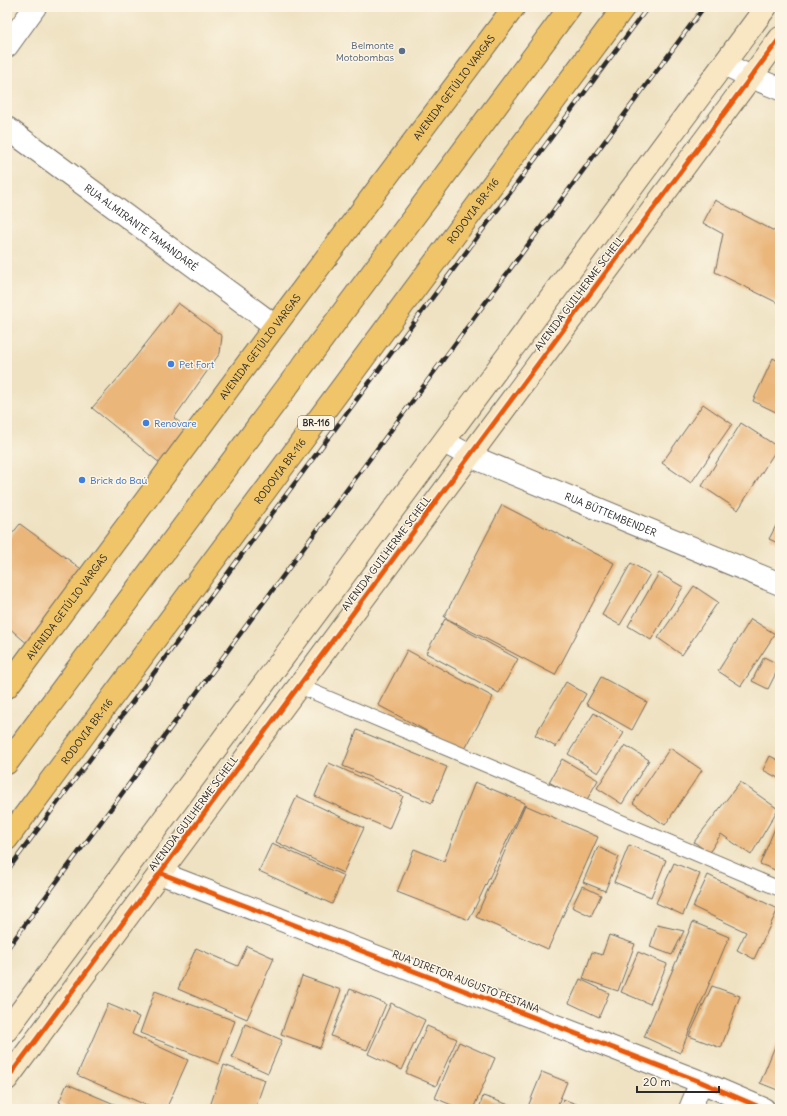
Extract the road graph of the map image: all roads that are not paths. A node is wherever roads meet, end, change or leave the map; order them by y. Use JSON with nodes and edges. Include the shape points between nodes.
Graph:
{"nodes":[{"id":1,"x":35,"y":7,"type":"edge"},
{"id":2,"x":514,"y":7,"type":"edge"},
{"id":3,"x":570,"y":7,"type":"edge"},
{"id":4,"x":624,"y":7,"type":"edge"},
{"id":5,"x":766,"y":7,"type":"edge"},
{"id":6,"x":780,"y":38,"type":"edge"},
{"id":7,"x":7,"y":46,"type":"edge"},
{"id":8,"x":724,"y":64,"type":"junction"},
{"id":9,"x":750,"y":77,"type":"junction"},
{"id":10,"x":780,"y":89,"type":"edge"},
{"id":11,"x":7,"y":128,"type":"edge"},
{"id":12,"x":275,"y":326,"type":"junction"},
{"id":13,"x":444,"y":442,"type":"junction"},
{"id":14,"x":470,"y":456,"type":"junction"},
{"id":15,"x":780,"y":584,"type":"edge"},
{"id":16,"x":299,"y":686,"type":"junction"},
{"id":17,"x":7,"y":687,"type":"edge"},
{"id":18,"x":7,"y":763,"type":"edge"},
{"id":19,"x":7,"y":839,"type":"edge"},
{"id":20,"x":160,"y":873,"type":"junction"},
{"id":21,"x":780,"y":889,"type":"edge"},
{"id":22,"x":7,"y":1030,"type":"edge"},
{"id":23,"x":7,"y":1079,"type":"edge"},
{"id":24,"x":701,"y":1082,"type":"junction"},
{"id":25,"x":690,"y":1109,"type":"edge"},
{"id":26,"x":764,"y":1109,"type":"edge"}],
"edges":[{"from":1,"to":7,"type":"street"},
{"from":2,"to":12,"type":"main road","name":"AVENIDA GETÚLIO VARGAS"},
{"from":3,"to":18,"type":"main road"},
{"from":4,"to":19,"type":"main road","name":"RODOVIA BR-116","number":"BR-116"},
{"from":5,"to":8,"type":"main road","name":"AVENIDA GUILHERME SCHELL"},
{"from":6,"to":9,"type":"main road","name":"AVENIDA GUILHERME SCHELL"},
{"from":8,"to":9,"type":"street"},
{"from":8,"to":13,"type":"main road","name":"AVENIDA GUILHERME SCHELL"},
{"from":9,"to":10,"type":"street"},
{"from":9,"to":14,"type":"main road","name":"AVENIDA GUILHERME SCHELL"},
{"from":11,"to":12,"type":"street","name":"RUA ALMIRANTE TAMANDARÉ"},
{"from":12,"to":17,"type":"main road","name":"AVENIDA GETÚLIO VARGAS"},
{"from":13,"to":14,"type":"street","name":"RUA BÜTTEMBENDER"},
{"from":13,"to":22,"type":"main road","name":"AVENIDA GUILHERME SCHELL"},
{"from":14,"to":15,"type":"street","name":"RUA BÜTTEMBENDER"},
{"from":14,"to":16,"type":"main road","name":"AVENIDA GUILHERME SCHELL"},
{"from":16,"to":20,"type":"main road","name":"AVENIDA GUILHERME SCHELL"},
{"from":16,"to":21,"type":"lane"},
{"from":20,"to":23,"type":"main road","name":"AVENIDA GUILHERME SCHELL"},
{"from":20,"to":24,"type":"street","name":"RUA DIRETOR AUGUSTO PESTANA"},
{"from":24,"to":25,"type":"street"},
{"from":24,"to":26,"type":"street","name":"RUA DIRETOR AUGUSTO PESTANA"}]}
